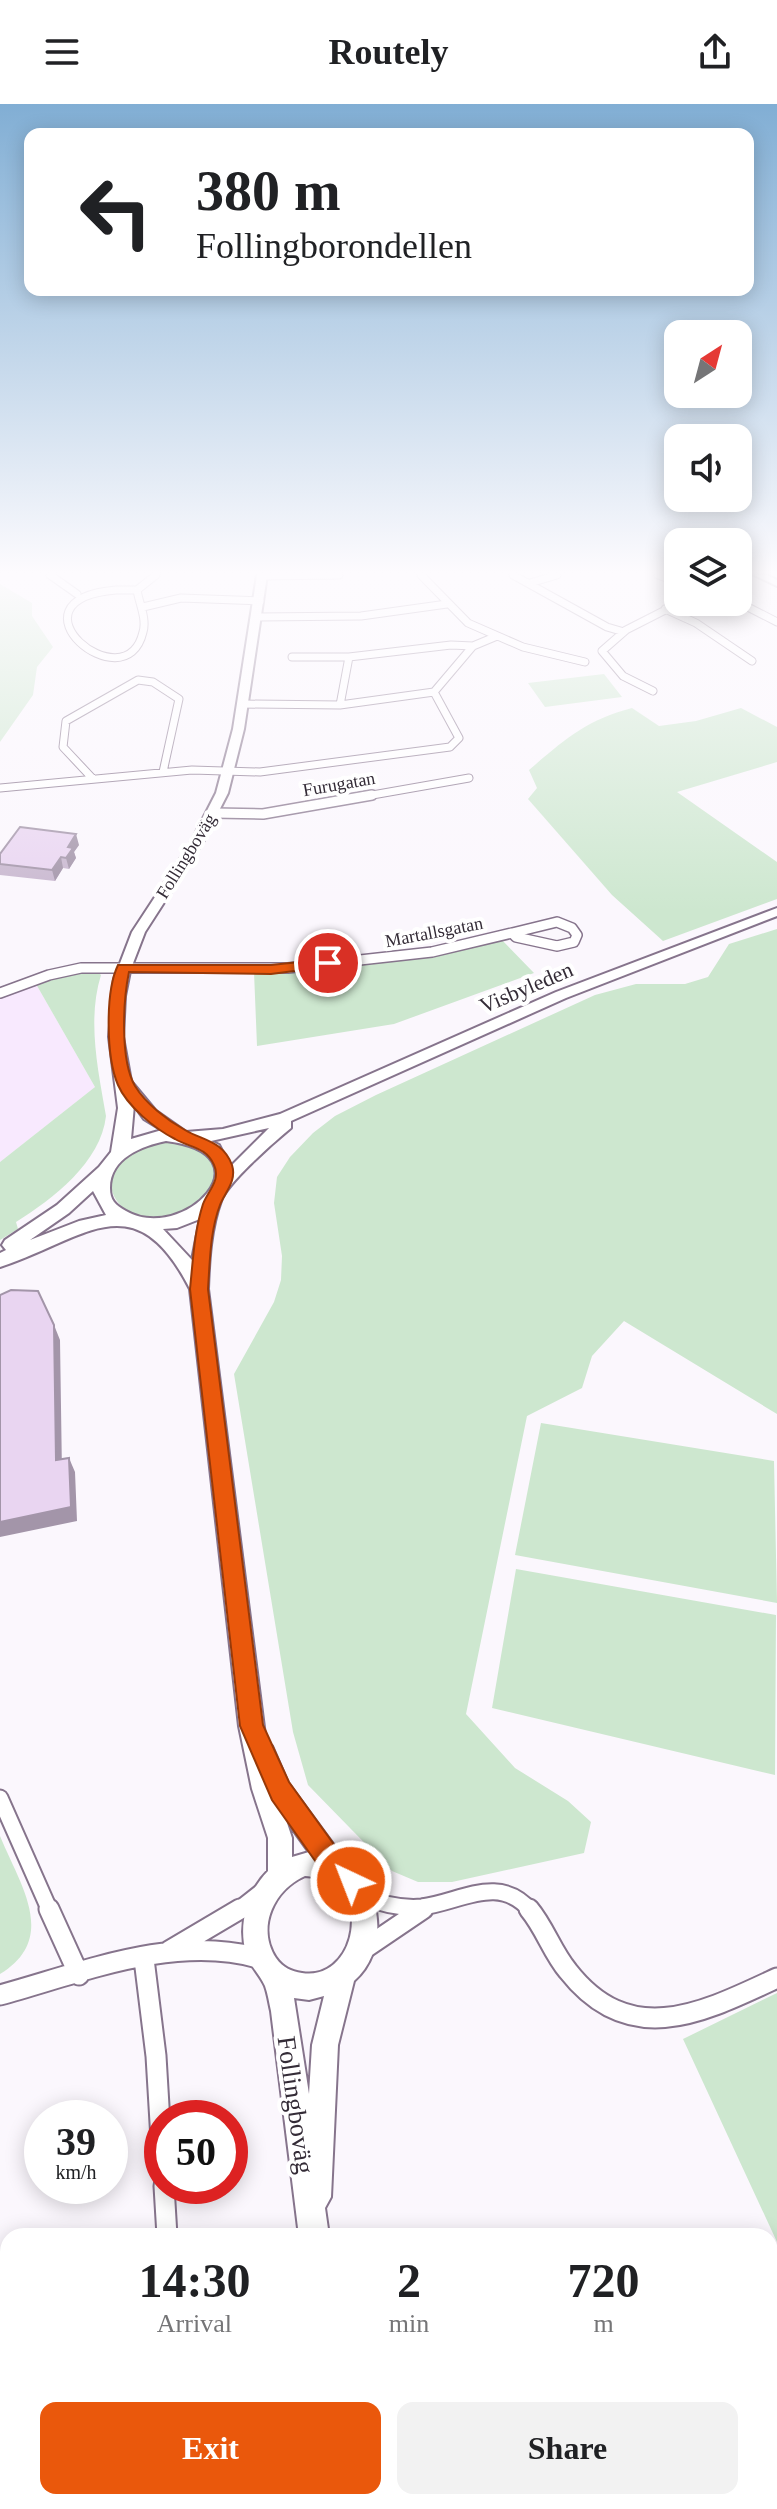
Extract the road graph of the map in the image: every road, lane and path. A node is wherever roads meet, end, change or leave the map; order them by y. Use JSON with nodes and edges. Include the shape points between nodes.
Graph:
{"nodes":[{"id":1,"x":125,"y":687,"type":"edge"},
{"id":2,"x":161,"y":687,"type":"edge"},
{"id":3,"x":246,"y":687,"type":"edge"},
{"id":4,"x":343,"y":687,"type":"edge"},
{"id":5,"x":438,"y":687,"type":"edge"},
{"id":6,"x":642,"y":687,"type":"edge"},
{"id":7,"x":653,"y":691,"type":"dead end"},
{"id":8,"x":434,"y":692,"type":"junction"},
{"id":9,"x":243,"y":704,"type":"junction"},
{"id":10,"x":340,"y":705,"type":"junction"},
{"id":11,"x":163,"y":772,"type":"junction"},
{"id":12,"x":231,"y":772,"type":"junction"},
{"id":13,"x":469,"y":778,"type":"dead end"},
{"id":14,"x":93,"y":779,"type":"junction"},
{"id":15,"x":0,"y":788,"type":"edge"},
{"id":16,"x":214,"y":813,"type":"junction"},
{"id":17,"x":777,"y":912,"type":"edge"},
{"id":18,"x":511,"y":932,"type":"junction"},
{"id":19,"x":123,"y":968,"type":"junction"},
{"id":20,"x":0,"y":993,"type":"edge"},
{"id":21,"x":126,"y":1085,"type":"junction"},
{"id":22,"x":297,"y":1115,"type":"junction"},
{"id":23,"x":185,"y":1136,"type":"junction"},
{"id":24,"x":119,"y":1151,"type":"junction"},
{"id":25,"x":103,"y":1172,"type":"junction"},
{"id":26,"x":223,"y":1186,"type":"junction"},
{"id":27,"x":212,"y":1202,"type":"junction"},
{"id":28,"x":125,"y":1218,"type":"junction"},
{"id":29,"x":143,"y":1223,"type":"junction"},
{"id":30,"x":0,"y":1252,"type":"edge"},
{"id":31,"x":0,"y":1260,"type":"edge"},
{"id":32,"x":199,"y":1289,"type":"junction"},
{"id":33,"x":251,"y":1726,"type":"junction"},
{"id":34,"x":0,"y":1798,"type":"edge"},
{"id":35,"x":337,"y":1870,"type":"junction"},
{"id":36,"x":274,"y":1881,"type":"junction"},
{"id":37,"x":360,"y":1896,"type":"junction"},
{"id":38,"x":428,"y":1906,"type":"junction"},
{"id":39,"x":166,"y":1952,"type":"junction"},
{"id":40,"x":360,"y":1952,"type":"junction"},
{"id":41,"x":144,"y":1959,"type":"junction"},
{"id":42,"x":269,"y":1968,"type":"junction"},
{"id":43,"x":79,"y":1975,"type":"junction"},
{"id":44,"x":342,"y":1975,"type":"junction"},
{"id":45,"x":777,"y":1978,"type":"edge"},
{"id":46,"x":0,"y":1995,"type":"edge"},
{"id":47,"x":159,"y":2100,"type":"edge"},
{"id":48,"x":165,"y":2204,"type":"edge"},
{"id":49,"x":167,"y":2228,"type":"edge"},
{"id":50,"x":314,"y":2228,"type":"edge"},
{"id":51,"x":315,"y":2228,"type":"edge"}],
"edges":[{"from":1,"to":14,"type":"street","via":[[65,725],[63,747]]},
{"from":2,"to":11,"type":"street","via":[[179,699]]},
{"from":3,"to":9,"type":"main road","name":"Follingboväg"},
{"from":4,"to":10,"type":"street"},
{"from":5,"to":8,"type":"street"},
{"from":6,"to":7,"type":"street"},
{"from":8,"to":10,"type":"street"},
{"from":8,"to":12,"type":"street","via":[[459,738],[452,747]]},
{"from":9,"to":10,"type":"street"},
{"from":9,"to":12,"type":"main road","name":"Follingboväg"},
{"from":11,"to":12,"type":"street"},
{"from":11,"to":14,"type":"street"},
{"from":12,"to":16,"type":"main road","name":"Follingboväg"},
{"from":13,"to":16,"type":"street","name":"Furugatan","via":[[263,814]]},
{"from":14,"to":15,"type":"street"},
{"from":16,"to":19,"type":"main road","name":"Follingboväg","via":[[145,921]]},
{"from":17,"to":22,"type":"main road","name":"Visbyleden","via":[[532,1008]]},
{"from":18,"to":18,"type":"street","name":"Martallsgatan","via":[[557,946],[574,942],[577,935],[557,922]]},
{"from":18,"to":19,"type":"street","name":"Martallsgatan","via":[[432,952],[288,968]]},
{"from":19,"to":20,"type":"street","name":"Martallsgatan","via":[[65,970]]},
{"from":19,"to":21,"type":"main road","name":"Follingboväg","via":[[116,1037]]},
{"from":21,"to":23,"type":"main road","name":"Follingboväg","via":[[150,1115]]},
{"from":21,"to":24,"type":"main road","name":"Follingboväg","via":[[128,1119]]},
{"from":22,"to":23,"type":"main road","name":"Visbyleden","via":[[241,1133]]},
{"from":22,"to":26,"type":"main road","name":"Visbyleden","via":[[255,1149]]},
{"from":23,"to":24,"type":"main road","via":[[144,1138]]},
{"from":23,"to":26,"type":"main road","via":[[210,1146],[219,1156]]},
{"from":24,"to":25,"type":"main road"},
{"from":25,"to":28,"type":"main road","via":[[103,1198]]},
{"from":25,"to":30,"type":"main road","via":[[50,1219]]},
{"from":26,"to":27,"type":"main road"},
{"from":27,"to":29,"type":"main road","via":[[177,1221]]},
{"from":27,"to":32,"type":"main road"},
{"from":28,"to":29,"type":"main road"},
{"from":28,"to":31,"type":"main road","via":[[85,1225]]},
{"from":29,"to":32,"type":"main road","via":[[183,1257]]},
{"from":32,"to":33,"type":"main road"},
{"from":33,"to":35,"type":"main road","via":[[280,1791]]},
{"from":33,"to":36,"type":"main road","via":[[280,1838]]},
{"from":34,"to":43,"type":"street"},
{"from":35,"to":36,"type":"main road","via":[[299,1865]]},
{"from":35,"to":37,"type":"main road"},
{"from":36,"to":39,"type":"street","via":[[240,1909]]},
{"from":36,"to":42,"type":"main road","via":[[256,1911],[255,1928]]},
{"from":37,"to":38,"type":"street","via":[[399,1908]]},
{"from":37,"to":40,"type":"main road","via":[[366,1928]]},
{"from":38,"to":40,"type":"street"},
{"from":38,"to":45,"type":"street","via":[[481,1890],[507,1893],[532,1912],[577,1984],[604,2004],[639,2017],[666,2019]]},
{"from":39,"to":41,"type":"street"},
{"from":39,"to":42,"type":"street","via":[[237,1950]]},
{"from":40,"to":44,"type":"main road"},
{"from":41,"to":43,"type":"street"},
{"from":41,"to":47,"type":"street"},
{"from":42,"to":44,"type":"main road","via":[[304,1987]]},
{"from":42,"to":50,"type":"main road","name":"Follingboväg","via":[[284,2011]]},
{"from":43,"to":46,"type":"street"},
{"from":44,"to":51,"type":"main road","name":"Follingboväg","via":[[325,2045]]},
{"from":48,"to":49,"type":"street"}]}
